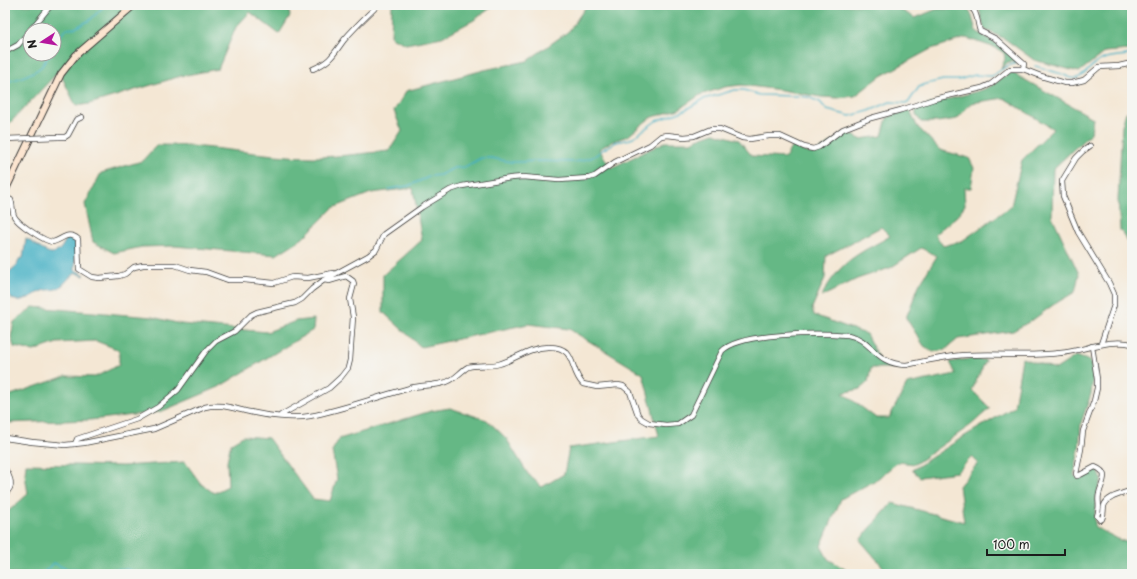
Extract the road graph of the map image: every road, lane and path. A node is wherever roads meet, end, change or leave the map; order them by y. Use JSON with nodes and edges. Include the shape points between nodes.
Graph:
{"nodes":[{"id":1,"x":51,"y":5,"type":"edge"},
{"id":2,"x":134,"y":5,"type":"edge"},
{"id":3,"x":375,"y":5,"type":"edge"},
{"id":4,"x":946,"y":5,"type":"edge"},
{"id":5,"x":5,"y":52,"type":"edge"},
{"id":6,"x":1132,"y":63,"type":"edge"},
{"id":7,"x":313,"y":69,"type":"dead end"},
{"id":8,"x":1023,"y":69,"type":"junction"},
{"id":9,"x":82,"y":117,"type":"dead end"},
{"id":10,"x":5,"y":139,"type":"edge"},
{"id":11,"x":1090,"y":146,"type":"dead end"},
{"id":12,"x":5,"y":191,"type":"edge"},
{"id":13,"x":5,"y":197,"type":"edge"},
{"id":14,"x":337,"y":273,"type":"junction"},
{"id":15,"x":324,"y":280,"type":"junction"},
{"id":16,"x":1101,"y":344,"type":"junction"},
{"id":17,"x":1132,"y":344,"type":"edge"},
{"id":18,"x":1092,"y":346,"type":"junction"},
{"id":19,"x":280,"y":416,"type":"junction"},
{"id":20,"x":5,"y":438,"type":"edge"},
{"id":21,"x":75,"y":444,"type":"junction"},
{"id":22,"x":5,"y":469,"type":"edge"},
{"id":23,"x":1132,"y":490,"type":"edge"},
{"id":24,"x":5,"y":493,"type":"edge"}],
"edges":[{"from":1,"to":5,"type":"street","via":[[18,45]]},
{"from":2,"to":12,"type":"street","via":[[76,55],[61,74]]},
{"from":3,"to":7,"type":"street","via":[[377,6],[332,58]]},
{"from":4,"to":8,"type":"street","via":[[972,7],[980,31],[996,39],[1024,64]]},
{"from":6,"to":8,"type":"street","via":[[1100,67],[1084,80],[1072,83]]},
{"from":8,"to":14,"type":"street","via":[[1010,69],[982,88],[871,118],[843,129],[813,149],[780,136],[750,139],[720,129],[712,129],[694,136],[661,136],[650,145],[588,178],[559,180],[523,177],[462,186],[422,206],[384,234],[376,250]]},
{"from":9,"to":10,"type":"street","bridge":true,"via":[[76,120],[68,135]]},
{"from":11,"to":16,"type":"street","via":[[1076,158],[1062,181],[1063,196],[1078,232],[1114,294],[1114,305]]},
{"from":13,"to":14,"type":"street","via":[[11,200],[14,217],[49,242],[66,235],[78,239],[79,269],[92,277],[119,276],[143,265],[175,265],[228,280],[274,284],[292,277],[308,278]]},
{"from":14,"to":15,"type":"street"},
{"from":15,"to":19,"type":"street","via":[[346,276],[354,284],[350,299],[353,317],[348,368],[329,388]]},
{"from":15,"to":21,"type":"street","via":[[295,303],[257,312],[235,331],[216,341],[178,390],[158,407],[137,419],[77,439]]},
{"from":16,"to":17,"type":"street"},
{"from":16,"to":18,"type":"street"},
{"from":18,"to":19,"type":"street","via":[[1062,353],[964,355],[901,365],[888,362],[859,338],[848,335],[776,335],[753,338],[727,346],[722,351],[691,414],[678,424],[666,425],[642,419],[630,392],[623,386],[597,387],[583,384],[567,352],[559,348],[535,348],[498,364],[467,368],[457,377],[443,383],[410,388],[308,416]]},
{"from":18,"to":23,"type":"street","via":[[1096,388],[1083,431],[1076,474],[1078,476],[1095,467],[1103,472],[1104,481],[1099,493],[1100,506],[1097,516],[1100,520],[1104,516],[1104,504],[1107,500]]},
{"from":19,"to":21,"type":"street","via":[[212,405],[154,429]]},
{"from":20,"to":21,"type":"street"},
{"from":22,"to":24,"type":"street","via":[[11,486]]}]}
